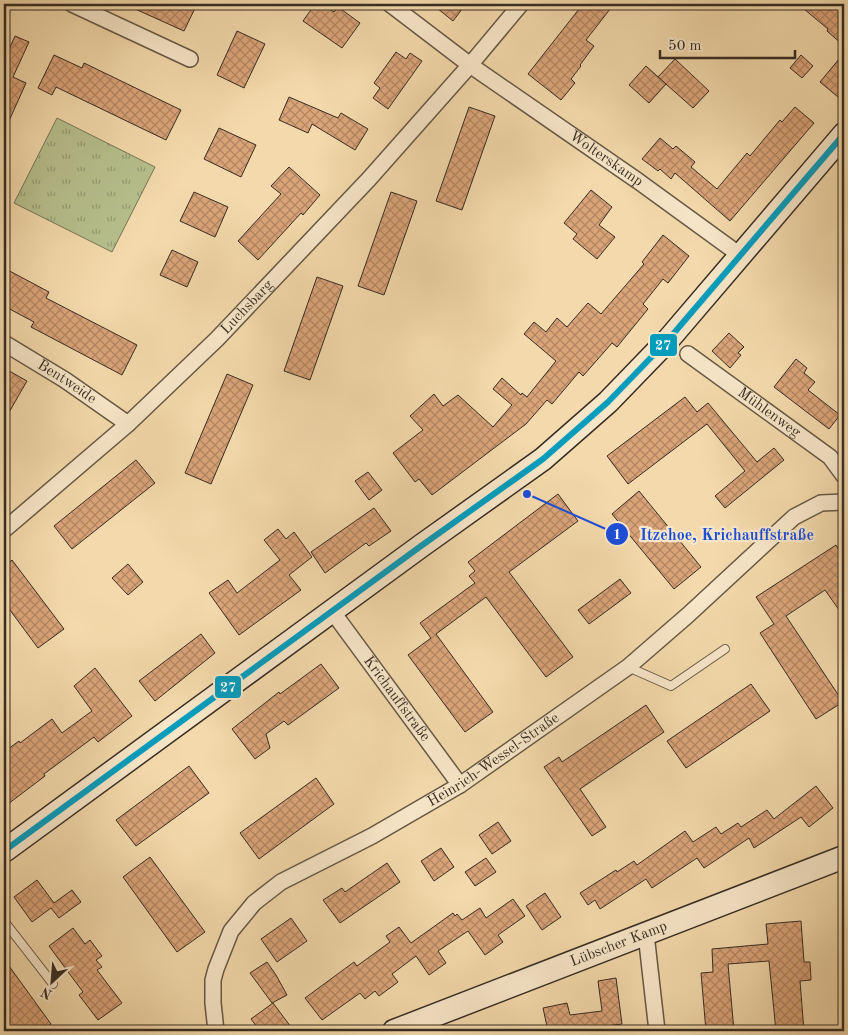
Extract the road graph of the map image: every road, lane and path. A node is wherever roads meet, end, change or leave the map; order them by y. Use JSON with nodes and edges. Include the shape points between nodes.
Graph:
{"nodes":[{"id":1,"x":72,"y":4,"type":"edge"},
{"id":2,"x":390,"y":4,"type":"edge"},
{"id":3,"x":521,"y":4,"type":"edge"},
{"id":4,"x":190,"y":59,"type":"dead end"},
{"id":5,"x":470,"y":65,"type":"junction"},
{"id":6,"x":844,"y":134,"type":"edge"},
{"id":7,"x":740,"y":255,"type":"junction"},
{"id":8,"x":4,"y":344,"type":"edge"},
{"id":9,"x":688,"y":354,"type":"dead end"},
{"id":10,"x":128,"y":424,"type":"junction"},
{"id":11,"x":844,"y":476,"type":"edge"},
{"id":12,"x":844,"y":502,"type":"edge"},
{"id":13,"x":4,"y":530,"type":"edge"},
{"id":14,"x":332,"y":611,"type":"junction"},
{"id":15,"x":724,"y":649,"type":"dead end"},
{"id":16,"x":628,"y":667,"type":"junction"},
{"id":17,"x":460,"y":785,"type":"junction"},
{"id":18,"x":4,"y":851,"type":"edge"},
{"id":19,"x":844,"y":857,"type":"edge"},
{"id":20,"x":4,"y":921,"type":"edge"},
{"id":21,"x":646,"y":934,"type":"junction"},
{"id":22,"x":53,"y":984,"type":"dead end"},
{"id":23,"x":407,"y":1029,"type":"edge"},
{"id":24,"x":216,"y":1031,"type":"edge"},
{"id":25,"x":657,"y":1031,"type":"edge"}],
"edges":[{"from":1,"to":4,"type":"street"},
{"from":2,"to":5,"type":"street","name":"Wolterskamp"},
{"from":3,"to":5,"type":"street"},
{"from":5,"to":7,"type":"street","name":"Wolterskamp"},
{"from":5,"to":10,"type":"street","name":"Luchsbarg","via":[[369,179],[231,324]]},
{"from":6,"to":7,"type":"main road"},
{"from":7,"to":14,"type":"main road","via":[[668,340],[580,428],[518,478]]},
{"from":8,"to":10,"type":"street","name":"Bentweide","via":[[65,380]]},
{"from":9,"to":11,"type":"street","name":"Mühlenweg","via":[[830,457]]},
{"from":10,"to":13,"type":"street","name":"Luchsbarg"},
{"from":12,"to":16,"type":"street","name":"Heinrich-Wessel-Straße","via":[[822,504],[794,517]]},
{"from":14,"to":17,"type":"street","name":"Krichauffstraße"},
{"from":14,"to":18,"type":"main road"},
{"from":15,"to":16,"type":"lane","via":[[671,686]]},
{"from":16,"to":17,"type":"street","name":"Heinrich-Wessel-Straße"},
{"from":17,"to":24,"type":"street","name":"Heinrich-Wessel-Straße","via":[[372,836],[281,882],[254,903],[231,931],[216,969],[213,980]]},
{"from":19,"to":21,"type":"main road","name":"Lübscher Kamp"},
{"from":20,"to":22,"type":"lane"},
{"from":21,"to":23,"type":"main road","name":"Lübscher Kamp"},
{"from":21,"to":25,"type":"street"}]}
